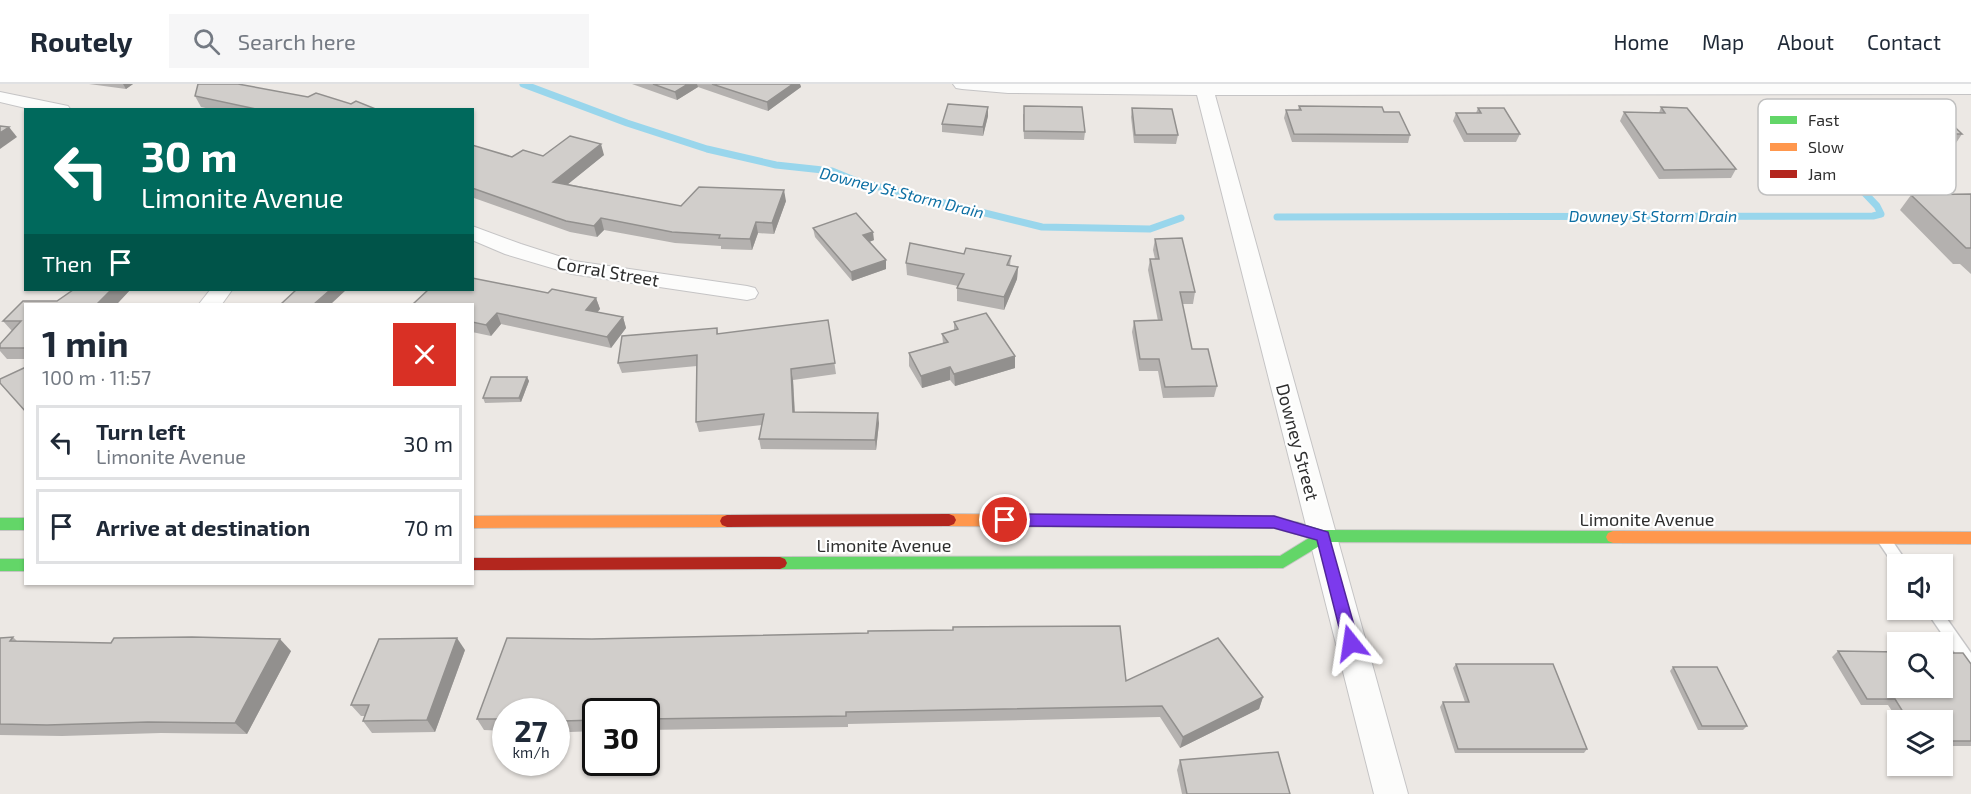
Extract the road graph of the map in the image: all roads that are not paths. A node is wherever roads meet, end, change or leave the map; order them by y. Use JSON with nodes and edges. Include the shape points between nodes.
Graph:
{"nodes":[{"id":1,"x":6,"y":84,"type":"edge"},
{"id":2,"x":962,"y":84,"type":"edge"},
{"id":3,"x":1008,"y":86,"type":"edge"},
{"id":4,"x":0,"y":87,"type":"edge"},
{"id":5,"x":1384,"y":87,"type":"edge"},
{"id":6,"x":1772,"y":87,"type":"edge"},
{"id":7,"x":1971,"y":89,"type":"edge"},
{"id":8,"x":1205,"y":90,"type":"junction"},
{"id":9,"x":0,"y":97,"type":"edge"},
{"id":10,"x":52,"y":108,"type":"edge"},
{"id":11,"x":474,"y":233,"type":"edge"},
{"id":12,"x":220,"y":291,"type":"edge"},
{"id":13,"x":747,"y":293,"type":"dead end"},
{"id":14,"x":211,"y":303,"type":"edge"},
{"id":15,"x":474,"y":522,"type":"edge"},
{"id":16,"x":0,"y":524,"type":"edge"},
{"id":17,"x":24,"y":524,"type":"edge"},
{"id":18,"x":1323,"y":536,"type":"junction"},
{"id":19,"x":1882,"y":537,"type":"junction"},
{"id":20,"x":1971,"y":538,"type":"edge"},
{"id":21,"x":1894,"y":554,"type":"edge"},
{"id":22,"x":474,"y":564,"type":"edge"},
{"id":23,"x":24,"y":565,"type":"edge"},
{"id":24,"x":0,"y":566,"type":"edge"},
{"id":25,"x":1940,"y":620,"type":"edge"},
{"id":26,"x":1971,"y":665,"type":"edge"},
{"id":27,"x":1392,"y":794,"type":"edge"}],
"edges":[{"from":1,"to":4,"type":"street"},
{"from":2,"to":3,"type":"street"},
{"from":3,"to":8,"type":"street"},
{"from":5,"to":6,"type":"street"},
{"from":5,"to":8,"type":"street"},
{"from":6,"to":7,"type":"street"},
{"from":8,"to":18,"type":"street","name":"Downey Street"},
{"from":9,"to":10,"type":"street"},
{"from":11,"to":13,"type":"street","name":"Corral Street","via":[[572,267]]},
{"from":12,"to":14,"type":"street"},
{"from":15,"to":18,"type":"main road","name":"Limonite Avenue","via":[[1274,522]]},
{"from":16,"to":17,"type":"main road"},
{"from":18,"to":19,"type":"main road","name":"Limonite Avenue"},
{"from":18,"to":22,"type":"main road","name":"Limonite Avenue","via":[[1283,562]]},
{"from":18,"to":27,"type":"street","name":"Downey Street"},
{"from":19,"to":20,"type":"main road","name":"Limonite Avenue"},
{"from":19,"to":21,"type":"lane"},
{"from":23,"to":24,"type":"main road"},
{"from":25,"to":26,"type":"lane"}]}
